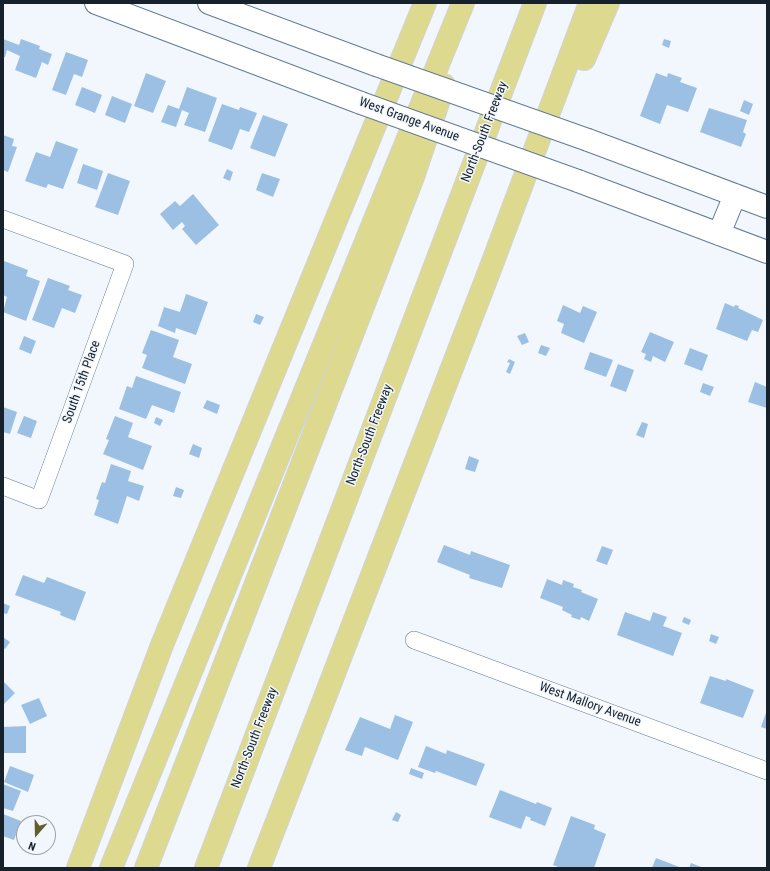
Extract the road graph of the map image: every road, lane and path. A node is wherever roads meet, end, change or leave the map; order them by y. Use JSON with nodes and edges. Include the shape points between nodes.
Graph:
{"nodes":[{"id":1,"x":209,"y":3,"type":"edge"},
{"id":2,"x":425,"y":3,"type":"edge"},
{"id":3,"x":463,"y":3,"type":"edge"},
{"id":4,"x":472,"y":3,"type":"edge"},
{"id":5,"x":535,"y":3,"type":"edge"},
{"id":6,"x":590,"y":3,"type":"edge"},
{"id":7,"x":608,"y":3,"type":"edge"},
{"id":8,"x":103,"y":4,"type":"edge"},
{"id":9,"x":735,"y":195,"type":"junction"},
{"id":10,"x":767,"y":207,"type":"edge"},
{"id":11,"x":3,"y":219,"type":"edge"},
{"id":12,"x":719,"y":234,"type":"junction"},
{"id":13,"x":767,"y":252,"type":"edge"},
{"id":14,"x":489,"y":272,"type":"junction"},
{"id":15,"x":3,"y":486,"type":"edge"},
{"id":16,"x":414,"y":640,"type":"dead end"},
{"id":17,"x":767,"y":771,"type":"edge"},
{"id":18,"x":78,"y":868,"type":"edge"},
{"id":19,"x":111,"y":868,"type":"edge"},
{"id":20,"x":146,"y":868,"type":"edge"},
{"id":21,"x":206,"y":868,"type":"edge"},
{"id":22,"x":259,"y":868,"type":"edge"}],
"edges":[{"from":1,"to":9,"type":"street","bridge":true},
{"from":2,"to":18,"type":"highway","via":[[162,645]]},
{"from":3,"to":19,"type":"highway"},
{"from":4,"to":20,"type":"highway","via":[[413,177]]},
{"from":5,"to":21,"type":"highway","name":"North-South Freeway"},
{"from":6,"to":14,"type":"highway"},
{"from":7,"to":14,"type":"highway"},
{"from":8,"to":12,"type":"street","name":"West Grange Avenue","bridge":true,"via":[[361,103]]},
{"from":9,"to":10,"type":"street"},
{"from":9,"to":12,"type":"street"},
{"from":11,"to":15,"type":"street","name":"South 15th Place","via":[[125,264],[39,500]]},
{"from":12,"to":13,"type":"street","name":"West Grange Avenue"},
{"from":14,"to":22,"type":"highway"},
{"from":16,"to":17,"type":"street","name":"West Mallory Avenue"}]}
